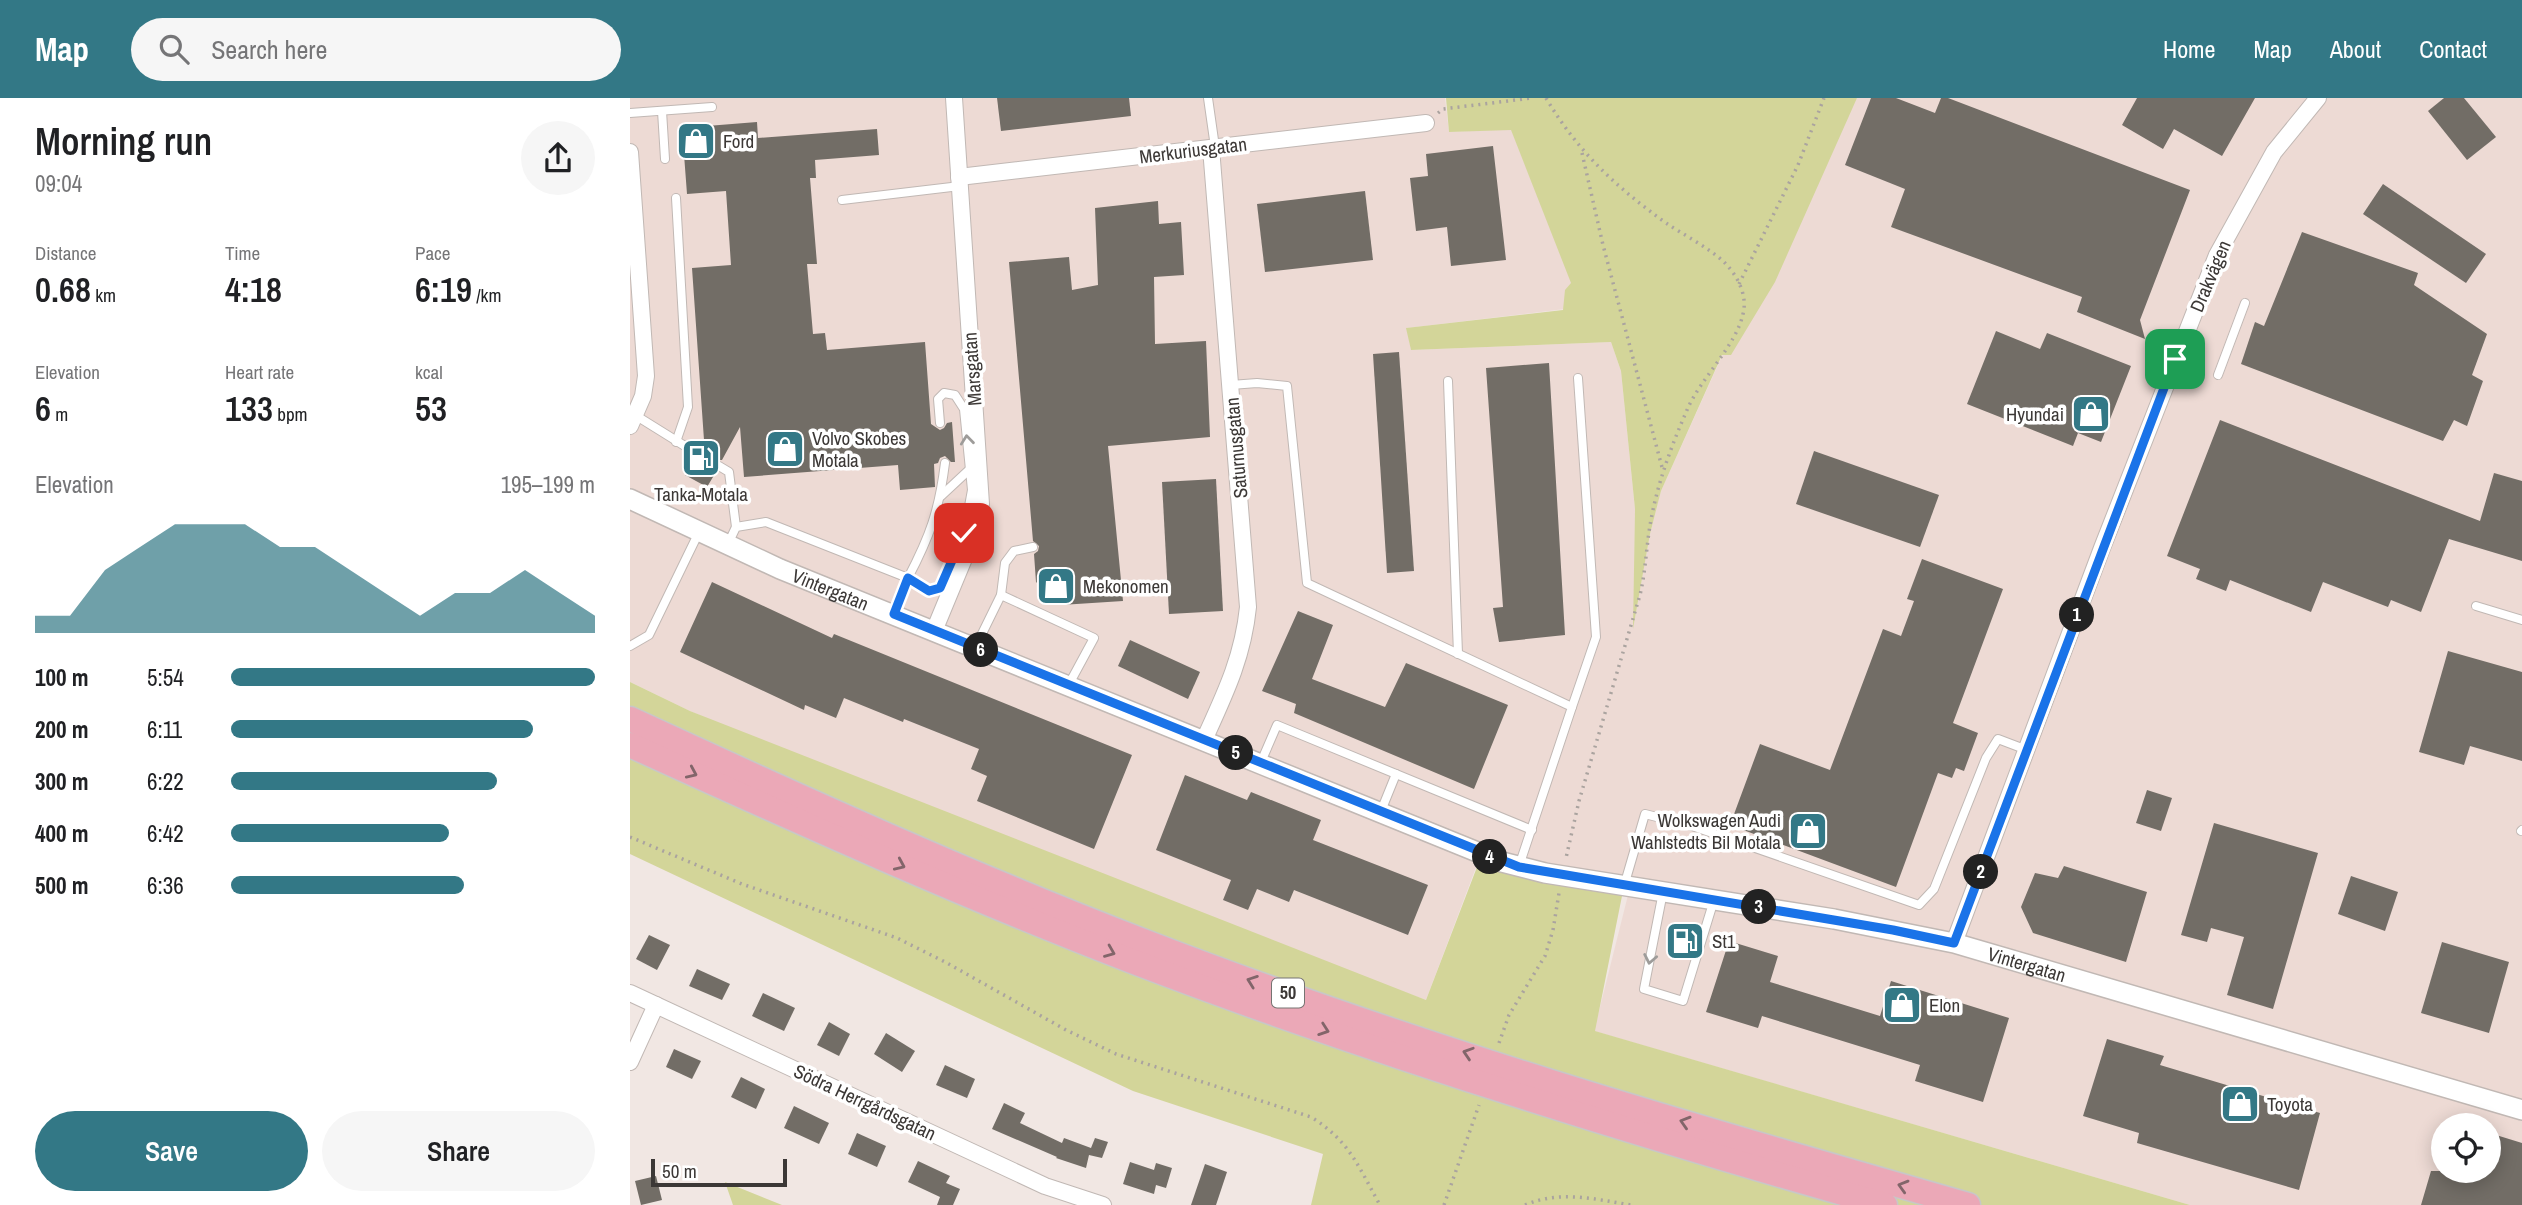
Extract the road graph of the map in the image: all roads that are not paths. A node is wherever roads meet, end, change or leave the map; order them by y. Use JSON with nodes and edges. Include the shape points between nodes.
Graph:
{"nodes":[{"id":1,"x":954,"y":98,"type":"edge"},
{"id":2,"x":1209,"y":98,"type":"edge"},
{"id":3,"x":2318,"y":98,"type":"edge"},
{"id":4,"x":712,"y":107,"type":"dead end"},
{"id":5,"x":662,"y":111,"type":"junction"},
{"id":6,"x":630,"y":113,"type":"edge"},
{"id":7,"x":1426,"y":123,"type":"road end"},
{"id":8,"x":1213,"y":148,"type":"junction"},
{"id":9,"x":630,"y":152,"type":"edge"},
{"id":10,"x":664,"y":159,"type":"dead end"},
{"id":11,"x":960,"y":181,"type":"junction"},
{"id":12,"x":676,"y":198,"type":"dead end"},
{"id":13,"x":842,"y":200,"type":"dead end"},
{"id":14,"x":2245,"y":303,"type":"dead end"},
{"id":15,"x":2218,"y":375,"type":"dead end"},
{"id":16,"x":1578,"y":378,"type":"dead end"},
{"id":17,"x":1448,"y":381,"type":"dead end"},
{"id":18,"x":1231,"y":385,"type":"junction"},
{"id":19,"x":633,"y":421,"type":"edge"},
{"id":20,"x":940,"y":423,"type":"dead end"},
{"id":21,"x":676,"y":442,"type":"junction"},
{"id":22,"x":696,"y":453,"type":"dead end"},
{"id":23,"x":945,"y":463,"type":"dead end"},
{"id":24,"x":719,"y":466,"type":"dead end"},
{"id":25,"x":970,"y":469,"type":"junction"},
{"id":26,"x":941,"y":496,"type":"junction"},
{"id":27,"x":630,"y":499,"type":"edge"},
{"id":28,"x":699,"y":532,"type":"junction"},
{"id":29,"x":732,"y":536,"type":"junction"},
{"id":30,"x":1033,"y":547,"type":"dead end"},
{"id":31,"x":908,"y":578,"type":"junction"},
{"id":32,"x":1001,"y":594,"type":"junction"},
{"id":33,"x":2476,"y":606,"type":"dead end"},
{"id":34,"x":894,"y":614,"type":"junction"},
{"id":35,"x":2522,"y":620,"type":"edge"},
{"id":36,"x":934,"y":631,"type":"junction"},
{"id":37,"x":630,"y":646,"type":"edge"},
{"id":38,"x":975,"y":648,"type":"junction"},
{"id":39,"x":1458,"y":653,"type":"junction"},
{"id":40,"x":1068,"y":686,"type":"junction"},
{"id":41,"x":1572,"y":707,"type":"junction"},
{"id":42,"x":630,"y":719,"type":"edge"},
{"id":43,"x":1204,"y":740,"type":"junction"},
{"id":44,"x":630,"y":745,"type":"edge"},
{"id":45,"x":2027,"y":750,"type":"junction"},
{"id":46,"x":1261,"y":764,"type":"junction"},
{"id":47,"x":1396,"y":774,"type":"junction"},
{"id":48,"x":1381,"y":811,"type":"junction"},
{"id":49,"x":1532,"y":830,"type":"junction"},
{"id":50,"x":1519,"y":867,"type":"junction"},
{"id":51,"x":1624,"y":886,"type":"junction"},
{"id":52,"x":1663,"y":892,"type":"junction"},
{"id":53,"x":1714,"y":900,"type":"junction"},
{"id":54,"x":1954,"y":943,"type":"junction"},
{"id":55,"x":630,"y":993,"type":"edge"},
{"id":56,"x":656,"y":1005,"type":"junction"},
{"id":57,"x":630,"y":1062,"type":"edge"},
{"id":58,"x":2522,"y":1111,"type":"edge"},
{"id":59,"x":1103,"y":1205,"type":"edge"},
{"id":60,"x":1885,"y":1205,"type":"edge"},
{"id":61,"x":1968,"y":1205,"type":"edge"}],
"edges":[{"from":1,"to":11,"type":"street","name":"Marsgatan"},
{"from":2,"to":8,"type":"lane"},
{"from":3,"to":45,"type":"street","name":"Drakvägen","via":[[2274,152],[2217,255]]},
{"from":4,"to":5,"type":"lane"},
{"from":5,"to":6,"type":"lane"},
{"from":5,"to":10,"type":"lane"},
{"from":7,"to":8,"type":"street","name":"Merkuriusgatan"},
{"from":8,"to":11,"type":"street","name":"Merkuriusgatan"},
{"from":8,"to":18,"type":"street","name":"Saturnusgatan"},
{"from":9,"to":19,"type":"street","via":[[646,376]]},
{"from":11,"to":13,"type":"lane"},
{"from":11,"to":36,"type":"street","name":"Marsgatan","via":[[981,504],[975,532]]},
{"from":12,"to":21,"type":"lane","via":[[688,407]]},
{"from":14,"to":15,"type":"lane"},
{"from":16,"to":41,"type":"lane","via":[[1596,637]]},
{"from":17,"to":39,"type":"lane"},
{"from":18,"to":39,"type":"lane","via":[[1287,386],[1307,583]]},
{"from":18,"to":43,"type":"street","name":"Saturnusgatan","via":[[1248,607],[1238,663]]},
{"from":19,"to":21,"type":"lane"},
{"from":25,"to":20,"type":"lane","one_way":true,"via":[[964,409],[955,395],[944,393],[938,399]]},
{"from":21,"to":22,"type":"lane"},
{"from":23,"to":26,"type":"lane"},
{"from":24,"to":29,"type":"lane","via":[[729,471]]},
{"from":25,"to":26,"type":"lane"},
{"from":25,"to":31,"type":"lane","via":[[972,490],[964,533],[940,588],[929,591]]},
{"from":26,"to":31,"type":"lane","via":[[930,537]]},
{"from":27,"to":28,"type":"street","name":"Vintergatan"},
{"from":28,"to":29,"type":"street","name":"Vintergatan"},
{"from":28,"to":37,"type":"lane","via":[[649,635]]},
{"from":29,"to":31,"type":"lane","via":[[766,522]]},
{"from":29,"to":34,"type":"street","name":"Vintergatan","via":[[780,569]]},
{"from":30,"to":32,"type":"lane","via":[[1014,551],[1005,563]]},
{"from":31,"to":34,"type":"lane"},
{"from":32,"to":38,"type":"lane"},
{"from":32,"to":40,"type":"lane","via":[[1094,638]]},
{"from":33,"to":35,"type":"lane"},
{"from":34,"to":36,"type":"street","name":"Vintergatan"},
{"from":36,"to":38,"type":"street","name":"Vintergatan"},
{"from":38,"to":40,"type":"street","name":"Vintergatan"},
{"from":39,"to":41,"type":"lane"},
{"from":40,"to":43,"type":"street","name":"Vintergatan"},
{"from":41,"to":49,"type":"lane"},
{"from":61,"to":42,"type":"highway","number":"50","one_way":true,"via":[[1587,1092],[1258,983],[974,873]]},
{"from":43,"to":46,"type":"street","name":"Vintergatan"},
{"from":44,"to":60,"type":"highway","number":"50","one_way":true,"via":[[964,894],[1186,981],[1579,1114]]},
{"from":45,"to":51,"type":"lane","via":[[1998,739],[1986,758],[1934,889],[1919,905],[1645,814]]},
{"from":45,"to":54,"type":"street","name":"Drakvägen"},
{"from":46,"to":47,"type":"lane","via":[[1277,725]]},
{"from":46,"to":48,"type":"street","name":"Vintergatan"},
{"from":47,"to":48,"type":"lane"},
{"from":47,"to":49,"type":"lane"},
{"from":48,"to":50,"type":"street","name":"Vintergatan"},
{"from":49,"to":50,"type":"lane"},
{"from":50,"to":51,"type":"street","name":"Vintergatan"},
{"from":51,"to":52,"type":"street","name":"Vintergatan"},
{"from":52,"to":53,"type":"street","name":"Vintergatan"},
{"from":52,"to":53,"type":"lane","one_way":true,"via":[[1644,989],[1683,1001]]},
{"from":53,"to":54,"type":"street","name":"Vintergatan"},
{"from":54,"to":58,"type":"street","name":"Vintergatan"},
{"from":55,"to":56,"type":"street","name":"Södra Herrgårdsgatan"},
{"from":56,"to":57,"type":"street"},
{"from":56,"to":59,"type":"street","name":"Södra Herrgårdsgatan","via":[[1045,1186]]}]}
